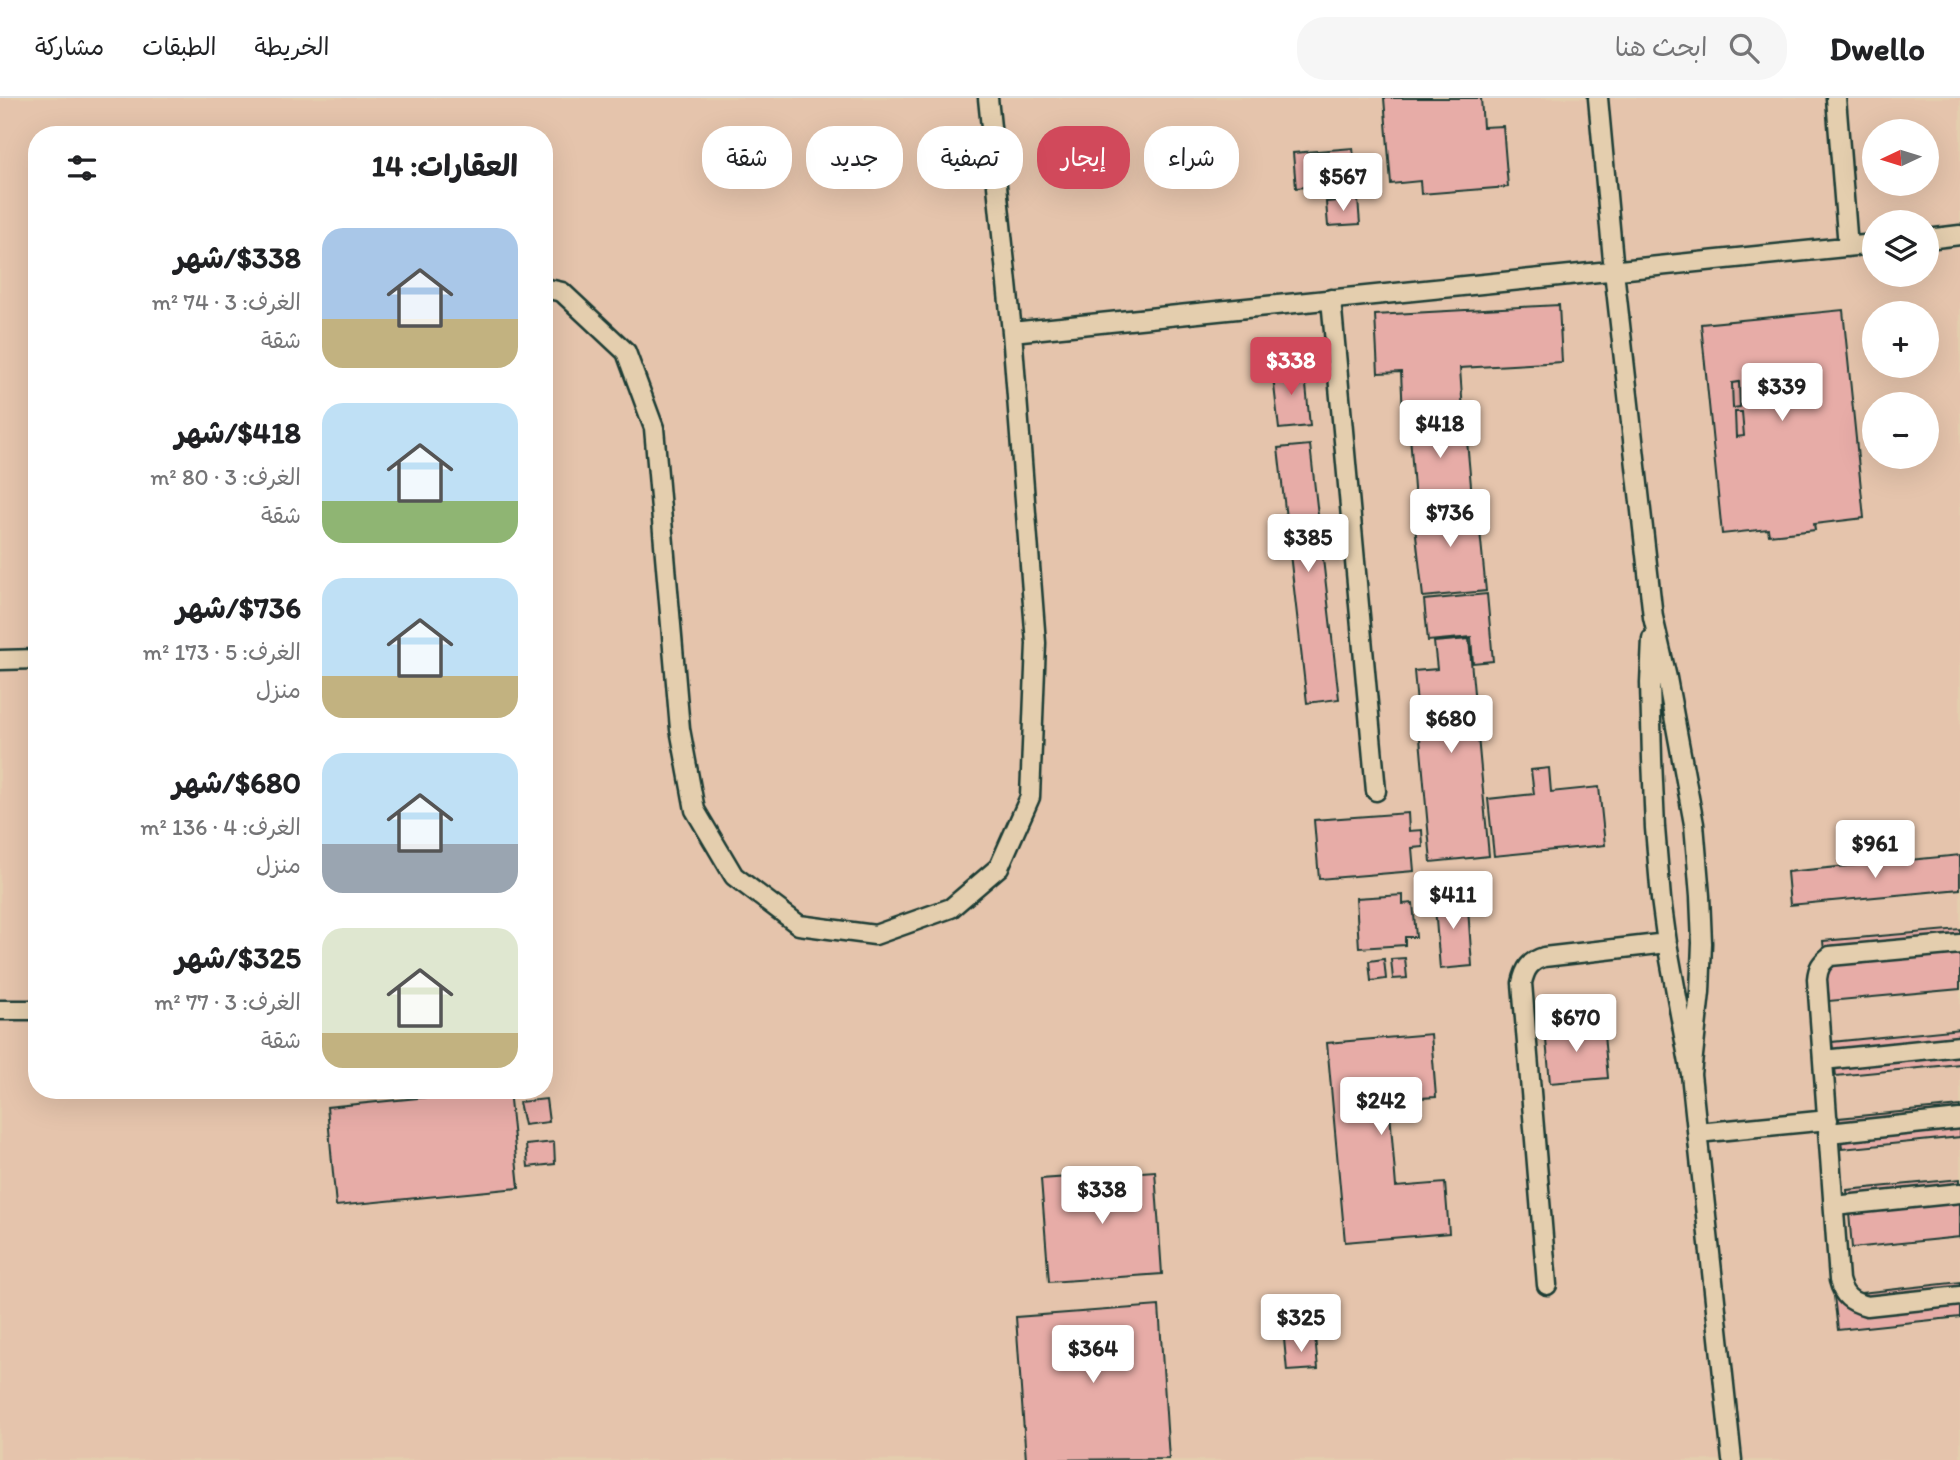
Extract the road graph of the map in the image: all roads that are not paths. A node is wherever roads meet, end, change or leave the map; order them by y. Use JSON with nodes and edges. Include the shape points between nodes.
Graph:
{"nodes":[{"id":1,"x":988,"y":98,"type":"edge"},
{"id":2,"x":1598,"y":98,"type":"edge"},
{"id":3,"x":1836,"y":98,"type":"edge"},
{"id":4,"x":1960,"y":235,"type":"edge"},
{"id":5,"x":1939,"y":238,"type":"edge"},
{"id":6,"x":1862,"y":245,"type":"edge"},
{"id":7,"x":1848,"y":247,"type":"junction"},
{"id":8,"x":1614,"y":271,"type":"junction"},
{"id":9,"x":553,"y":290,"type":"edge"},
{"id":10,"x":1331,"y":299,"type":"junction"},
{"id":11,"x":1012,"y":332,"type":"junction"},
{"id":12,"x":1653,"y":617,"type":"junction"},
{"id":13,"x":28,"y":659,"type":"edge"},
{"id":14,"x":0,"y":660,"type":"edge"},
{"id":15,"x":1376,"y":791,"type":"dead end"},
{"id":16,"x":1667,"y":943,"type":"junction"},
{"id":17,"x":1960,"y":944,"type":"edge"},
{"id":18,"x":0,"y":1010,"type":"edge"},
{"id":19,"x":28,"y":1010,"type":"edge"},
{"id":20,"x":1960,"y":1046,"type":"edge"},
{"id":21,"x":1823,"y":1060,"type":"junction"},
{"id":22,"x":1691,"y":1074,"type":"junction"},
{"id":23,"x":1960,"y":1119,"type":"edge"},
{"id":24,"x":1828,"y":1126,"type":"junction"},
{"id":25,"x":1698,"y":1133,"type":"junction"},
{"id":26,"x":1960,"y":1193,"type":"edge"},
{"id":27,"x":1834,"y":1206,"type":"junction"},
{"id":28,"x":1547,"y":1285,"type":"dead end"},
{"id":29,"x":1960,"y":1296,"type":"edge"},
{"id":30,"x":1732,"y":1460,"type":"edge"}],
"edges":[{"from":1,"to":11,"type":"lane"},
{"from":2,"to":8,"type":"lane"},
{"from":3,"to":7,"type":"lane"},
{"from":4,"to":5,"type":"lane"},
{"from":6,"to":7,"type":"lane"},
{"from":7,"to":8,"type":"lane"},
{"from":8,"to":10,"type":"lane"},
{"from":8,"to":12,"type":"lane"},
{"from":9,"to":11,"type":"lane","via":[[562,292],[626,352],[654,428],[680,729],[695,810],[734,876],[799,925],[875,935],[951,908],[999,867],[1030,797],[1036,643]]},
{"from":10,"to":11,"type":"lane"},
{"from":10,"to":15,"type":"lane"},
{"from":12,"to":16,"type":"lane","via":[[1652,759]]},
{"from":12,"to":22,"type":"lane","via":[[1694,824],[1700,896],[1700,992]]},
{"from":13,"to":14,"type":"lane"},
{"from":16,"to":22,"type":"lane"},
{"from":16,"to":28,"type":"lane","via":[[1544,957],[1524,973]]},
{"from":17,"to":21,"type":"lane","via":[[1839,954],[1822,962],[1817,979]]},
{"from":18,"to":19,"type":"lane"},
{"from":20,"to":21,"type":"lane"},
{"from":21,"to":24,"type":"lane"},
{"from":22,"to":25,"type":"lane"},
{"from":23,"to":24,"type":"lane"},
{"from":24,"to":25,"type":"lane"},
{"from":24,"to":27,"type":"lane"},
{"from":25,"to":30,"type":"lane"},
{"from":26,"to":27,"type":"lane"},
{"from":27,"to":29,"type":"lane","via":[[1839,1280],[1847,1297],[1867,1306]]}]}
